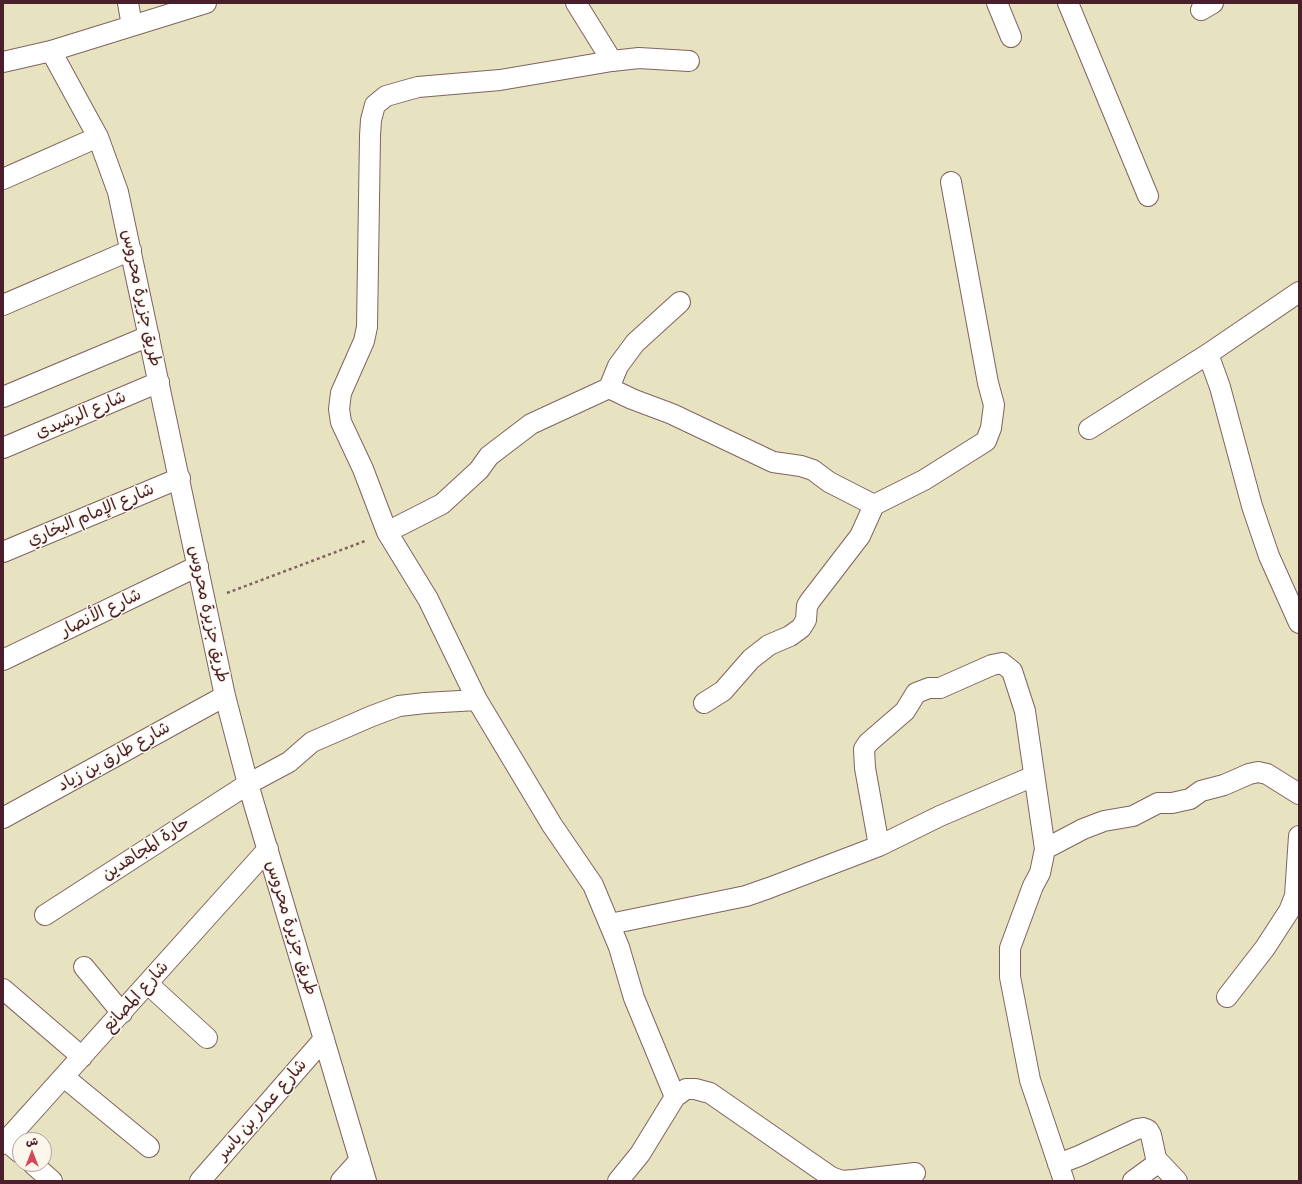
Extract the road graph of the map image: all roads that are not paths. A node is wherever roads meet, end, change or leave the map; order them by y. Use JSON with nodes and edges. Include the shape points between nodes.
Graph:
{"nodes":[{"id":1,"x":128,"y":3,"type":"edge"},
{"id":2,"x":206,"y":3,"type":"edge"},
{"id":3,"x":576,"y":3,"type":"edge"},
{"id":4,"x":997,"y":3,"type":"edge"},
{"id":5,"x":1068,"y":3,"type":"edge"},
{"id":6,"x":132,"y":26,"type":"junction"},
{"id":7,"x":1011,"y":37,"type":"dead end"},
{"id":8,"x":51,"y":51,"type":"junction"},
{"id":9,"x":612,"y":61,"type":"junction"},
{"id":10,"x":689,"y":61,"type":"dead end"},
{"id":11,"x":3,"y":62,"type":"edge"},
{"id":12,"x":98,"y":137,"type":"junction"},
{"id":13,"x":3,"y":180,"type":"edge"},
{"id":14,"x":951,"y":182,"type":"dead end"},
{"id":15,"x":1148,"y":196,"type":"dead end"},
{"id":16,"x":131,"y":250,"type":"junction"},
{"id":17,"x":1299,"y":292,"type":"edge"},
{"id":18,"x":680,"y":302,"type":"dead end"},
{"id":19,"x":3,"y":305,"type":"edge"},
{"id":20,"x":149,"y":336,"type":"junction"},
{"id":21,"x":1208,"y":354,"type":"junction"},
{"id":22,"x":159,"y":382,"type":"junction"},
{"id":23,"x":609,"y":388,"type":"junction"},
{"id":24,"x":3,"y":397,"type":"edge"},
{"id":25,"x":1089,"y":429,"type":"dead end"},
{"id":26,"x":3,"y":448,"type":"edge"},
{"id":27,"x":180,"y":478,"type":"junction"},
{"id":28,"x":874,"y":505,"type":"junction"},
{"id":29,"x":387,"y":532,"type":"junction"},
{"id":30,"x":3,"y":552,"type":"edge"},
{"id":31,"x":198,"y":566,"type":"junction"},
{"id":32,"x":1299,"y":623,"type":"edge"},
{"id":33,"x":3,"y":660,"type":"edge"},
{"id":34,"x":225,"y":696,"type":"junction"},
{"id":35,"x":478,"y":700,"type":"junction"},
{"id":36,"x":704,"y":703,"type":"dead end"},
{"id":37,"x":1034,"y":776,"type":"junction"},
{"id":38,"x":248,"y":784,"type":"junction"},
{"id":39,"x":1299,"y":794,"type":"edge"},
{"id":40,"x":3,"y":818,"type":"edge"},
{"id":41,"x":1299,"y":836,"type":"edge"},
{"id":42,"x":879,"y":846,"type":"junction"},
{"id":43,"x":268,"y":849,"type":"junction"},
{"id":44,"x":1045,"y":849,"type":"junction"},
{"id":45,"x":45,"y":915,"type":"dead end"},
{"id":46,"x":610,"y":924,"type":"junction"},
{"id":47,"x":84,"y":967,"type":"dead end"},
{"id":48,"x":148,"y":984,"type":"junction"},
{"id":49,"x":3,"y":989,"type":"edge"},
{"id":50,"x":1227,"y":997,"type":"dead end"},
{"id":51,"x":122,"y":1013,"type":"junction"},
{"id":52,"x":207,"y":1038,"type":"dead end"},
{"id":53,"x":324,"y":1039,"type":"junction"},
{"id":54,"x":82,"y":1057,"type":"junction"},
{"id":55,"x":64,"y":1077,"type":"junction"},
{"id":56,"x":675,"y":1097,"type":"junction"},
{"id":57,"x":10,"y":1146,"type":"edge"},
{"id":58,"x":149,"y":1147,"type":"dead end"},
{"id":59,"x":360,"y":1160,"type":"junction"},
{"id":60,"x":1159,"y":1162,"type":"junction"},
{"id":61,"x":42,"y":1172,"type":"edge"},
{"id":62,"x":1061,"y":1172,"type":"edge"},
{"id":63,"x":915,"y":1173,"type":"dead end"},
{"id":64,"x":52,"y":1181,"type":"edge"},
{"id":65,"x":200,"y":1181,"type":"edge"},
{"id":66,"x":341,"y":1181,"type":"edge"},
{"id":67,"x":366,"y":1181,"type":"edge"},
{"id":68,"x":618,"y":1181,"type":"edge"},
{"id":69,"x":1133,"y":1181,"type":"edge"},
{"id":70,"x":1178,"y":1181,"type":"edge"}],
"edges":[{"from":1,"to":6,"type":"street"},
{"from":2,"to":6,"type":"street"},
{"from":3,"to":9,"type":"street"},
{"from":4,"to":7,"type":"street"},
{"from":5,"to":15,"type":"street"},
{"from":6,"to":8,"type":"street"},
{"from":8,"to":11,"type":"street"},
{"from":8,"to":12,"type":"street","name":"طريق جزيرة محروس"},
{"from":9,"to":10,"type":"street","via":[[639,58]]},
{"from":9,"to":29,"type":"street","via":[[500,80],[418,87],[386,96],[375,105],[370,136],[367,326],[364,341],[341,393],[339,408],[341,422],[363,469]]},
{"from":12,"to":13,"type":"street"},
{"from":12,"to":16,"type":"street","name":"طريق جزيرة محروس","via":[[118,192]]},
{"from":14,"to":28,"type":"street","via":[[994,405],[991,428],[986,441],[924,480]]},
{"from":16,"to":19,"type":"street"},
{"from":16,"to":20,"type":"street","name":"طريق جزيرة محروس"},
{"from":17,"to":21,"type":"street"},
{"from":18,"to":23,"type":"street","via":[[635,343],[618,366]]},
{"from":20,"to":22,"type":"street","name":"طريق جزيرة محروس"},
{"from":20,"to":24,"type":"street"},
{"from":21,"to":25,"type":"street"},
{"from":21,"to":32,"type":"street","via":[[1220,387],[1252,506],[1269,556]]},
{"from":22,"to":26,"type":"street","name":"شارع الرشيدى"},
{"from":22,"to":27,"type":"street","name":"طريق جزيرة محروس"},
{"from":23,"to":28,"type":"street","via":[[672,414],[773,462],[813,470]]},
{"from":23,"to":29,"type":"street","via":[[530,424],[489,456],[479,470],[442,504]]},
{"from":27,"to":30,"type":"street","name":"شارع الإمام البخاري"},
{"from":27,"to":31,"type":"street","name":"طريق جزيرة محروس"},
{"from":28,"to":36,"type":"street","via":[[860,536],[807,606],[806,620],[801,628],[769,645],[751,659],[723,691]]},
{"from":29,"to":35,"type":"street","via":[[428,600]]},
{"from":31,"to":33,"type":"street","name":"شارع الأنصار"},
{"from":31,"to":34,"type":"street","name":"طريق جزيرة محروس"},
{"from":34,"to":38,"type":"street","name":"طريق جزيرة محروس"},
{"from":34,"to":40,"type":"street","name":"شارع طارق بن زياد"},
{"from":35,"to":38,"type":"street","name":"حارة المجاهدين","via":[[399,706],[312,742],[289,762]]},
{"from":35,"to":46,"type":"street","via":[[552,825],[593,885]]},
{"from":37,"to":42,"type":"street","via":[[940,816]]},
{"from":37,"to":42,"type":"street","via":[[1025,711],[1012,671],[1008,667],[1002,663],[992,665],[940,688],[922,689],[912,698],[905,711],[864,749],[866,776]]},
{"from":37,"to":44,"type":"street"},
{"from":38,"to":43,"type":"street","name":"طريق جزيرة محروس"},
{"from":38,"to":45,"type":"street","name":"حارة المجاهدين"},
{"from":39,"to":44,"type":"street","via":[[1267,774],[1258,772],[1201,791],[1190,799],[1158,803],[1133,816],[1104,821]]},
{"from":41,"to":50,"type":"street","via":[[1295,896],[1289,911],[1265,948]]},
{"from":42,"to":46,"type":"street","via":[[746,896]]},
{"from":43,"to":48,"type":"street","name":"شارع المصانع"},
{"from":43,"to":53,"type":"street","name":"طريق جزيرة محروس"},
{"from":44,"to":62,"type":"street","via":[[1040,873],[1012,942],[1010,977],[1030,1080]]},
{"from":46,"to":56,"type":"street","via":[[634,998]]},
{"from":47,"to":51,"type":"street"},
{"from":48,"to":51,"type":"street","name":"شارع المصانع"},
{"from":48,"to":52,"type":"street"},
{"from":49,"to":54,"type":"street"},
{"from":51,"to":54,"type":"street","name":"شارع المصانع"},
{"from":53,"to":59,"type":"street","name":"طريق جزيرة محروس"},
{"from":53,"to":65,"type":"street","name":"شارع عمار بن ياسر"},
{"from":54,"to":55,"type":"street","name":"شارع المصانع"},
{"from":55,"to":57,"type":"street","name":"شارع المصانع"},
{"from":55,"to":58,"type":"street"},
{"from":56,"to":63,"type":"street","via":[[686,1088],[710,1093],[831,1177],[854,1180]]},
{"from":56,"to":68,"type":"street","via":[[640,1154]]},
{"from":59,"to":66,"type":"street"},
{"from":59,"to":67,"type":"street","name":"طريق جزيرة محروس"},
{"from":60,"to":62,"type":"street","via":[[1151,1134],[1143,1128],[1079,1156]]},
{"from":60,"to":69,"type":"street"},
{"from":60,"to":70,"type":"street"},
{"from":61,"to":64,"type":"street"}]}
